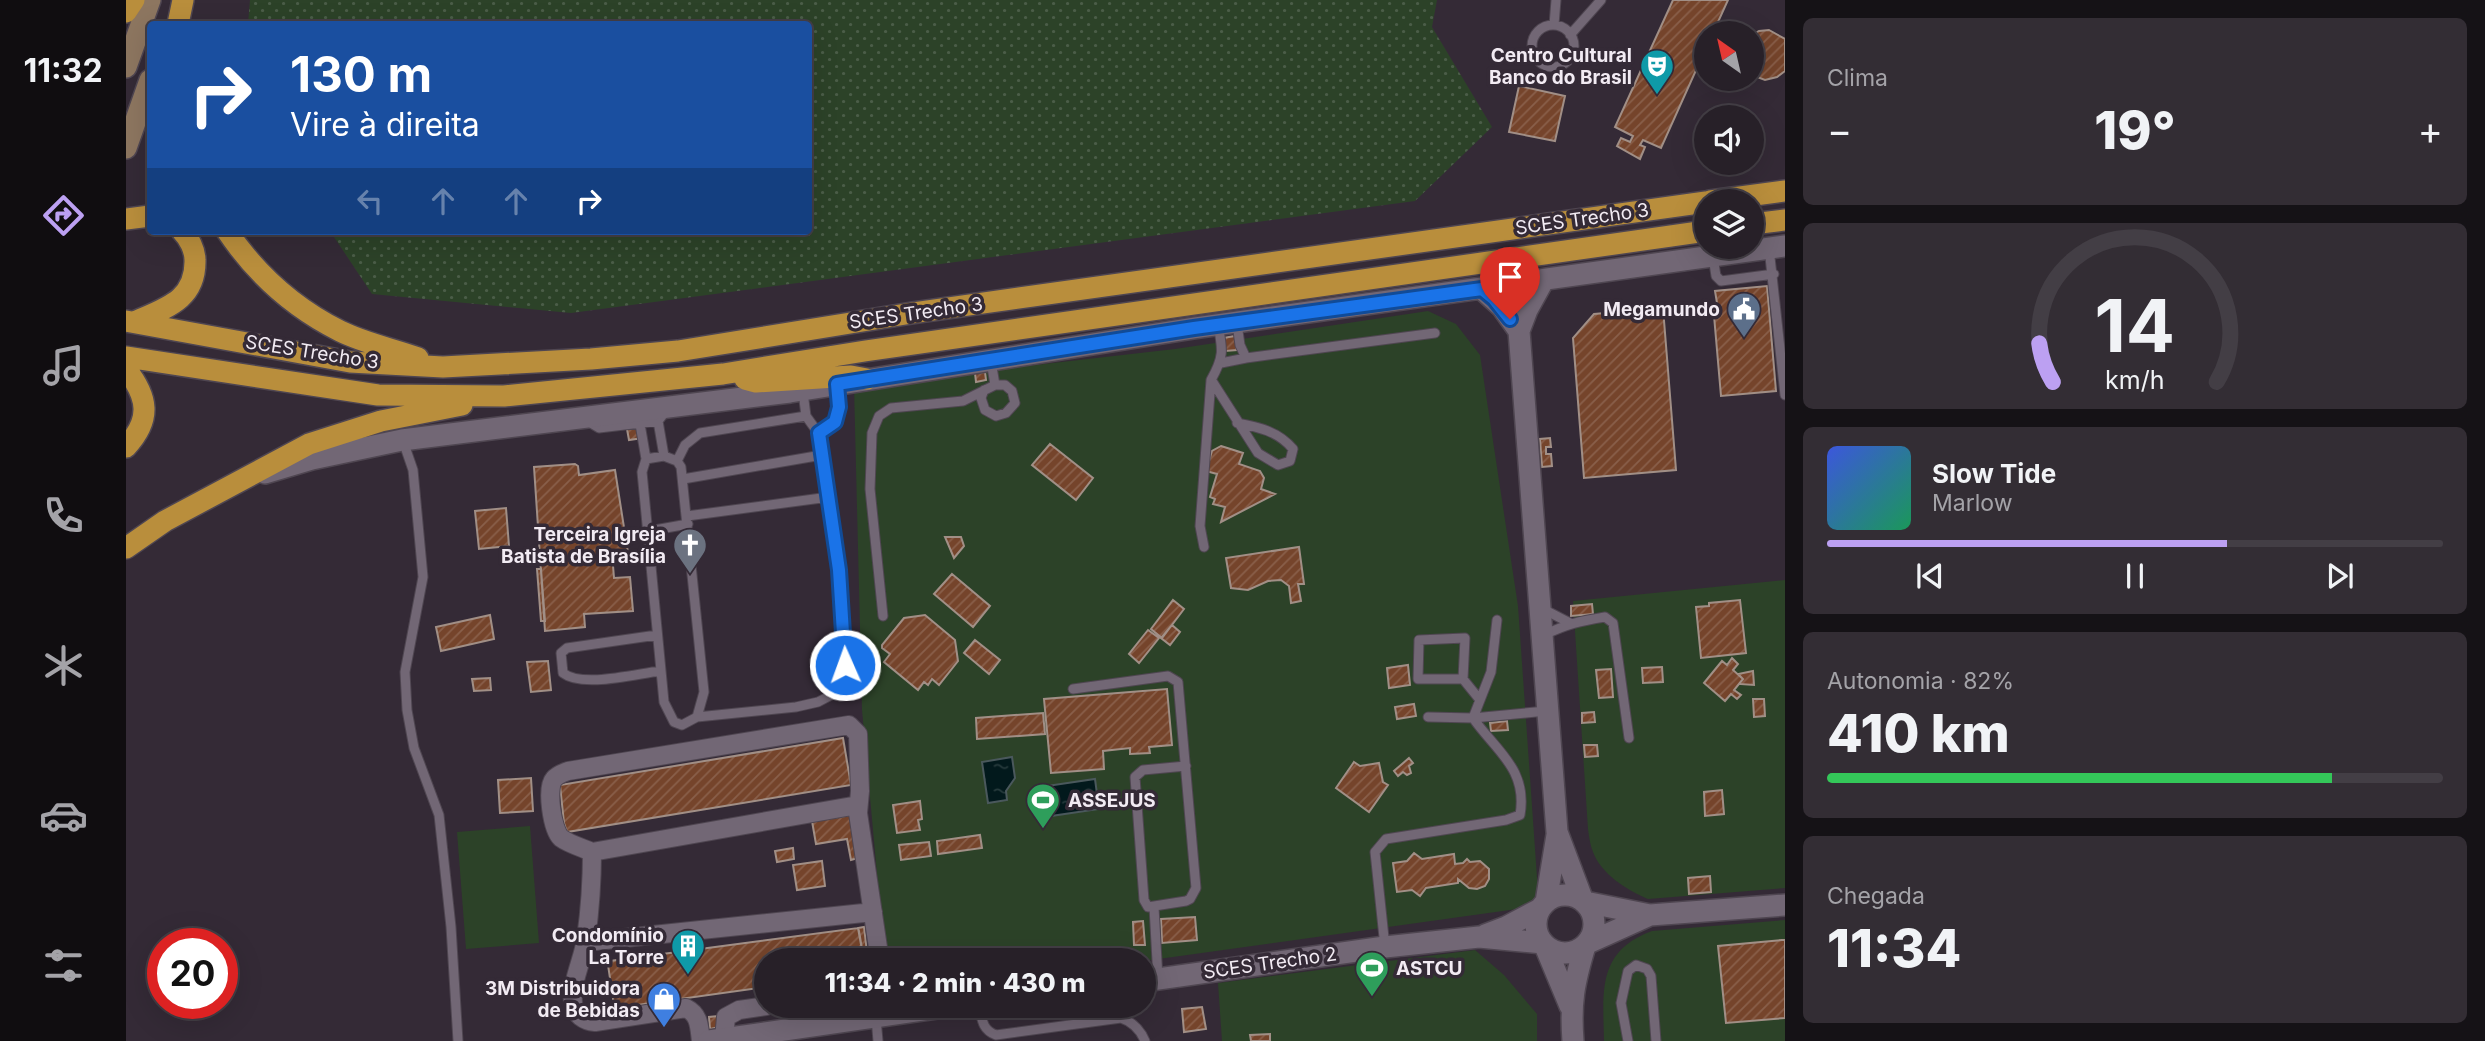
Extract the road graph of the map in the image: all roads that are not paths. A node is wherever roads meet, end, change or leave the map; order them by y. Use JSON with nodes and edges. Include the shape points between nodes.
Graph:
{"nodes":[{"id":1,"x":134,"y":0,"type":"edge"},
{"id":2,"x":150,"y":0,"type":"edge"},
{"id":3,"x":181,"y":0,"type":"edge"},
{"id":4,"x":1556,"y":0,"type":"edge"},
{"id":5,"x":1601,"y":0,"type":"edge"},
{"id":6,"x":126,"y":12,"type":"edge"},
{"id":7,"x":171,"y":21,"type":"edge"},
{"id":8,"x":178,"y":21,"type":"edge"},
{"id":9,"x":1554,"y":25,"type":"junction"},
{"id":10,"x":1570,"y":34,"type":"junction"},
{"id":11,"x":126,"y":67,"type":"edge"},
{"id":12,"x":147,"y":88,"type":"edge"},
{"id":13,"x":126,"y":148,"type":"edge"},
{"id":14,"x":1785,"y":191,"type":"edge"},
{"id":15,"x":1764,"y":194,"type":"edge"},
{"id":16,"x":1694,"y":204,"type":"edge"},
{"id":17,"x":147,"y":216,"type":"edge"},
{"id":18,"x":126,"y":219,"type":"edge"},
{"id":19,"x":1785,"y":220,"type":"edge"},
{"id":20,"x":1764,"y":223,"type":"edge"},
{"id":21,"x":1694,"y":233,"type":"edge"},
{"id":22,"x":186,"y":235,"type":"edge"},
{"id":23,"x":230,"y":235,"type":"edge"},
{"id":24,"x":1777,"y":247,"type":"edge"},
{"id":25,"x":1699,"y":259,"type":"edge"},
{"id":26,"x":1713,"y":259,"type":"edge"},
{"id":27,"x":1773,"y":274,"type":"junction"},
{"id":28,"x":1544,"y":281,"type":"junction"},
{"id":29,"x":1482,"y":289,"type":"junction"},
{"id":30,"x":130,"y":322,"type":"edge"},
{"id":31,"x":1228,"y":323,"type":"junction"},
{"id":32,"x":1519,"y":331,"type":"junction"},
{"id":33,"x":1435,"y":333,"type":"dead end"},
{"id":34,"x":126,"y":357,"type":"edge"},
{"id":35,"x":1246,"y":358,"type":"junction"},
{"id":36,"x":990,"y":359,"type":"junction"},
{"id":37,"x":1221,"y":363,"type":"junction"},
{"id":38,"x":443,"y":367,"type":"junction"},
{"id":39,"x":126,"y":369,"type":"edge"},
{"id":40,"x":723,"y":374,"type":"junction"},
{"id":41,"x":867,"y":379,"type":"junction"},
{"id":42,"x":1211,"y":380,"type":"junction"},
{"id":43,"x":837,"y":384,"type":"junction"},
{"id":44,"x":995,"y":385,"type":"junction"},
{"id":45,"x":802,"y":390,"type":"junction"},
{"id":46,"x":984,"y":390,"type":"junction"},
{"id":47,"x":1785,"y":395,"type":"edge"},
{"id":48,"x":504,"y":396,"type":"junction"},
{"id":49,"x":664,"y":414,"type":"junction"},
{"id":50,"x":806,"y":416,"type":"junction"},
{"id":51,"x":581,"y":418,"type":"junction"},
{"id":52,"x":1237,"y":423,"type":"junction"},
{"id":53,"x":640,"y":424,"type":"junction"},
{"id":54,"x":819,"y":433,"type":"junction"},
{"id":55,"x":402,"y":440,"type":"junction"},
{"id":56,"x":126,"y":447,"type":"edge"},
{"id":57,"x":822,"y":455,"type":"junction"},
{"id":58,"x":664,"y":456,"type":"junction"},
{"id":59,"x":646,"y":459,"type":"junction"},
{"id":60,"x":677,"y":461,"type":"junction"},
{"id":61,"x":683,"y":479,"type":"junction"},
{"id":62,"x":235,"y":482,"type":"junction"},
{"id":63,"x":829,"y":497,"type":"junction"},
{"id":64,"x":687,"y":520,"type":"junction"},
{"id":65,"x":649,"y":531,"type":"junction"},
{"id":66,"x":1204,"y":547,"type":"dead end"},
{"id":67,"x":126,"y":548,"type":"edge"},
{"id":68,"x":1540,"y":608,"type":"junction"},
{"id":69,"x":883,"y":616,"type":"dead end"},
{"id":70,"x":1497,"y":620,"type":"dead end"},
{"id":71,"x":1570,"y":623,"type":"junction"},
{"id":72,"x":657,"y":635,"type":"junction"},
{"id":73,"x":1542,"y":636,"type":"junction"},
{"id":74,"x":660,"y":671,"type":"junction"},
{"id":75,"x":1463,"y":679,"type":"junction"},
{"id":76,"x":1073,"y":690,"type":"dead end"},
{"id":77,"x":1480,"y":700,"type":"junction"},
{"id":78,"x":1548,"y":711,"type":"junction"},
{"id":79,"x":697,"y":717,"type":"junction"},
{"id":80,"x":1428,"y":717,"type":"dead end"},
{"id":81,"x":1473,"y":718,"type":"junction"},
{"id":82,"x":1629,"y":738,"type":"dead end"},
{"id":83,"x":1185,"y":766,"type":"junction"},
{"id":84,"x":858,"y":805,"type":"junction"},
{"id":85,"x":1558,"y":832,"type":"junction"},
{"id":86,"x":592,"y":852,"type":"junction"},
{"id":87,"x":1584,"y":901,"type":"junction"},
{"id":88,"x":1785,"y":905,"type":"edge"},
{"id":89,"x":1543,"y":906,"type":"junction"},
{"id":90,"x":1154,"y":907,"type":"junction"},
{"id":91,"x":873,"y":912,"type":"junction"},
{"id":92,"x":1650,"y":915,"type":"junction"},
{"id":93,"x":1479,"y":937,"type":"junction"},
{"id":94,"x":586,"y":942,"type":"junction"},
{"id":95,"x":1544,"y":944,"type":"junction"},
{"id":96,"x":1586,"y":944,"type":"junction"},
{"id":97,"x":1385,"y":947,"type":"junction"},
{"id":98,"x":878,"y":948,"type":"edge"},
{"id":99,"x":1152,"y":948,"type":"edge"},
{"id":100,"x":1156,"y":979,"type":"edge"},
{"id":101,"x":754,"y":1008,"type":"edge"},
{"id":102,"x":1571,"y":1008,"type":"junction"},
{"id":103,"x":863,"y":1018,"type":"edge"},
{"id":104,"x":876,"y":1018,"type":"edge"},
{"id":105,"x":982,"y":1018,"type":"edge"},
{"id":106,"x":1121,"y":1018,"type":"edge"},
{"id":107,"x":1121,"y":1018,"type":"edge"},
{"id":108,"x":716,"y":1040,"type":"edge"},
{"id":109,"x":458,"y":1041,"type":"edge"},
{"id":110,"x":701,"y":1041,"type":"edge"},
{"id":111,"x":878,"y":1041,"type":"edge"},
{"id":112,"x":1144,"y":1041,"type":"edge"},
{"id":113,"x":1573,"y":1041,"type":"edge"},
{"id":114,"x":1628,"y":1041,"type":"edge"},
{"id":115,"x":1656,"y":1041,"type":"edge"}],
"edges":[{"from":1,"to":6,"type":"highway"},
{"from":2,"to":11,"type":"main road"},
{"from":3,"to":7,"type":"main road"},
{"from":3,"to":8,"type":"highway"},
{"from":4,"to":9,"type":"lane"},
{"from":5,"to":10,"type":"lane"},
{"from":9,"to":10,"type":"lane"},
{"from":9,"to":10,"type":"lane","via":[[1544,27],[1532,43],[1539,61],[1558,67],[1567,62],[1574,44]]},
{"from":12,"to":13,"type":"main road"},
{"from":14,"to":15,"type":"highway","name":"SCES Trecho 3"},
{"from":16,"to":38,"type":"highway","name":"SCES Trecho 3","via":[[912,313],[678,351]]},
{"from":17,"to":18,"type":"highway"},
{"from":19,"to":20,"type":"highway"},
{"from":21,"to":40,"type":"highway","name":"SCES Trecho 3"},
{"from":22,"to":30,"type":"highway","via":[[195,254],[190,289],[172,305]]},
{"from":23,"to":38,"type":"highway","via":[[245,258],[290,301],[342,332]]},
{"from":24,"to":27,"type":"lane"},
{"from":25,"to":28,"type":"street"},
{"from":26,"to":27,"type":"lane","via":[[1721,281]]},
{"from":27,"to":47,"type":"lane"},
{"from":28,"to":29,"type":"street"},
{"from":28,"to":32,"type":"street"},
{"from":29,"to":31,"type":"street"},
{"from":29,"to":32,"type":"street"},
{"from":30,"to":38,"type":"highway","name":"SCES Trecho 3","via":[[350,362]]},
{"from":31,"to":35,"type":"lane"},
{"from":31,"to":36,"type":"street"},
{"from":31,"to":37,"type":"lane"},
{"from":32,"to":68,"type":"street"},
{"from":33,"to":35,"type":"lane"},
{"from":34,"to":48,"type":"highway","name":"SCES Trecho 3","via":[[378,395]]},
{"from":35,"to":37,"type":"lane"},
{"from":36,"to":41,"type":"street"},
{"from":36,"to":44,"type":"lane"},
{"from":37,"to":42,"type":"lane"},
{"from":39,"to":56,"type":"highway","via":[[144,399],[144,418]]},
{"from":40,"to":41,"type":"highway","via":[[756,382]]},
{"from":40,"to":48,"type":"highway","name":"SCES Trecho 3"},
{"from":41,"to":43,"type":"street"},
{"from":42,"to":52,"type":"lane"},
{"from":42,"to":66,"type":"lane","via":[[1200,513]]},
{"from":43,"to":45,"type":"street"},
{"from":43,"to":54,"type":"lane","via":[[835,422]]},
{"from":44,"to":46,"type":"lane"},
{"from":44,"to":46,"type":"lane","via":[[1004,384],[1013,391],[1015,403],[1006,414],[996,416],[985,410]]},
{"from":45,"to":49,"type":"street"},
{"from":45,"to":50,"type":"lane"},
{"from":46,"to":69,"type":"lane","via":[[962,401],[891,408],[879,416],[872,433],[870,489]]},
{"from":48,"to":62,"type":"highway","via":[[381,421],[309,444]]},
{"from":49,"to":51,"type":"street"},
{"from":49,"to":53,"type":"lane"},
{"from":49,"to":58,"type":"lane"},
{"from":50,"to":54,"type":"lane"},
{"from":50,"to":60,"type":"lane","via":[[700,433],[685,445]]},
{"from":51,"to":53,"type":"lane","via":[[599,428]]},
{"from":51,"to":55,"type":"street"},
{"from":52,"to":52,"type":"lane","via":[[1283,438],[1293,449],[1290,461],[1278,466],[1258,453]]},
{"from":53,"to":59,"type":"lane"},
{"from":54,"to":57,"type":"lane"},
{"from":55,"to":62,"type":"street"},
{"from":55,"to":109,"type":"lane","via":[[413,470],[423,577],[405,672],[407,710],[414,748],[439,815]]},
{"from":57,"to":61,"type":"lane"},
{"from":57,"to":63,"type":"lane"},
{"from":58,"to":59,"type":"lane"},
{"from":58,"to":60,"type":"lane"},
{"from":59,"to":65,"type":"lane","via":[[642,472]]},
{"from":60,"to":61,"type":"lane"},
{"from":61,"to":64,"type":"lane"},
{"from":62,"to":67,"type":"highway"},
{"from":63,"to":64,"type":"lane"},
{"from":63,"to":79,"type":"lane","via":[[844,613],[843,683],[818,702]]},
{"from":64,"to":65,"type":"lane"},
{"from":64,"to":79,"type":"lane","via":[[704,692]]},
{"from":65,"to":72,"type":"lane"},
{"from":68,"to":71,"type":"lane"},
{"from":68,"to":73,"type":"street"},
{"from":70,"to":77,"type":"lane","via":[[1491,672]]},
{"from":71,"to":73,"type":"lane"},
{"from":71,"to":82,"type":"lane","via":[[1605,617],[1613,623]]},
{"from":72,"to":74,"type":"lane"},
{"from":72,"to":74,"type":"lane","via":[[567,648],[561,659],[563,673],[570,678],[593,680]]},
{"from":73,"to":78,"type":"street"},
{"from":74,"to":79,"type":"lane","via":[[664,702],[674,722],[682,725]]},
{"from":75,"to":75,"type":"lane","via":[[1465,638],[1419,640],[1418,678]]},
{"from":75,"to":77,"type":"lane"},
{"from":76,"to":83,"type":"lane","via":[[1174,678]]},
{"from":77,"to":81,"type":"lane"},
{"from":78,"to":81,"type":"lane"},
{"from":78,"to":85,"type":"street"},
{"from":80,"to":81,"type":"lane"},
{"from":81,"to":97,"type":"lane","via":[[1514,768],[1522,800],[1520,815],[1386,839],[1375,852]]},
{"from":83,"to":90,"type":"lane","via":[[1196,888],[1186,901]]},
{"from":83,"to":90,"type":"lane","via":[[1143,770],[1135,777],[1144,900]]},
{"from":84,"to":86,"type":"street"},
{"from":84,"to":86,"type":"street","via":[[858,734],[849,725],[562,773],[550,786],[556,830],[562,838]]},
{"from":84,"to":91,"type":"street"},
{"from":85,"to":87,"type":"street"},
{"from":85,"to":89,"type":"street"},
{"from":86,"to":94,"type":"street"},
{"from":87,"to":89,"type":"street","via":[[1564,895]]},
{"from":87,"to":92,"type":"street"},
{"from":87,"to":96,"type":"street","via":[[1594,918]]},
{"from":88,"to":92,"type":"street"},
{"from":89,"to":93,"type":"street","name":"SCES Trecho 2"},
{"from":89,"to":95,"type":"street","via":[[1536,927]]},
{"from":90,"to":99,"type":"lane"},
{"from":91,"to":94,"type":"street"},
{"from":91,"to":98,"type":"street"},
{"from":92,"to":96,"type":"street"},
{"from":93,"to":95,"type":"street","name":"SCES Trecho 2"},
{"from":93,"to":97,"type":"street","name":"SCES Trecho 2"},
{"from":94,"to":110,"type":"street","via":[[574,991],[577,1014],[595,1022],[686,1008],[698,1018]]},
{"from":95,"to":96,"type":"street","via":[[1561,953]]},
{"from":95,"to":102,"type":"street"},
{"from":96,"to":102,"type":"street"},
{"from":97,"to":100,"type":"street","name":"SCES Trecho 2"},
{"from":101,"to":108,"type":"street","via":[[726,1017]]},
{"from":102,"to":113,"type":"street"},
{"from":103,"to":108,"type":"street"},
{"from":104,"to":111,"type":"lane"},
{"from":105,"to":106,"type":"lane","via":[[984,1027],[996,1035]]},
{"from":107,"to":112,"type":"lane","via":[[1130,1021]]},
{"from":114,"to":115,"type":"lane","via":[[1621,1003],[1628,971],[1636,965],[1651,976]]}]}
